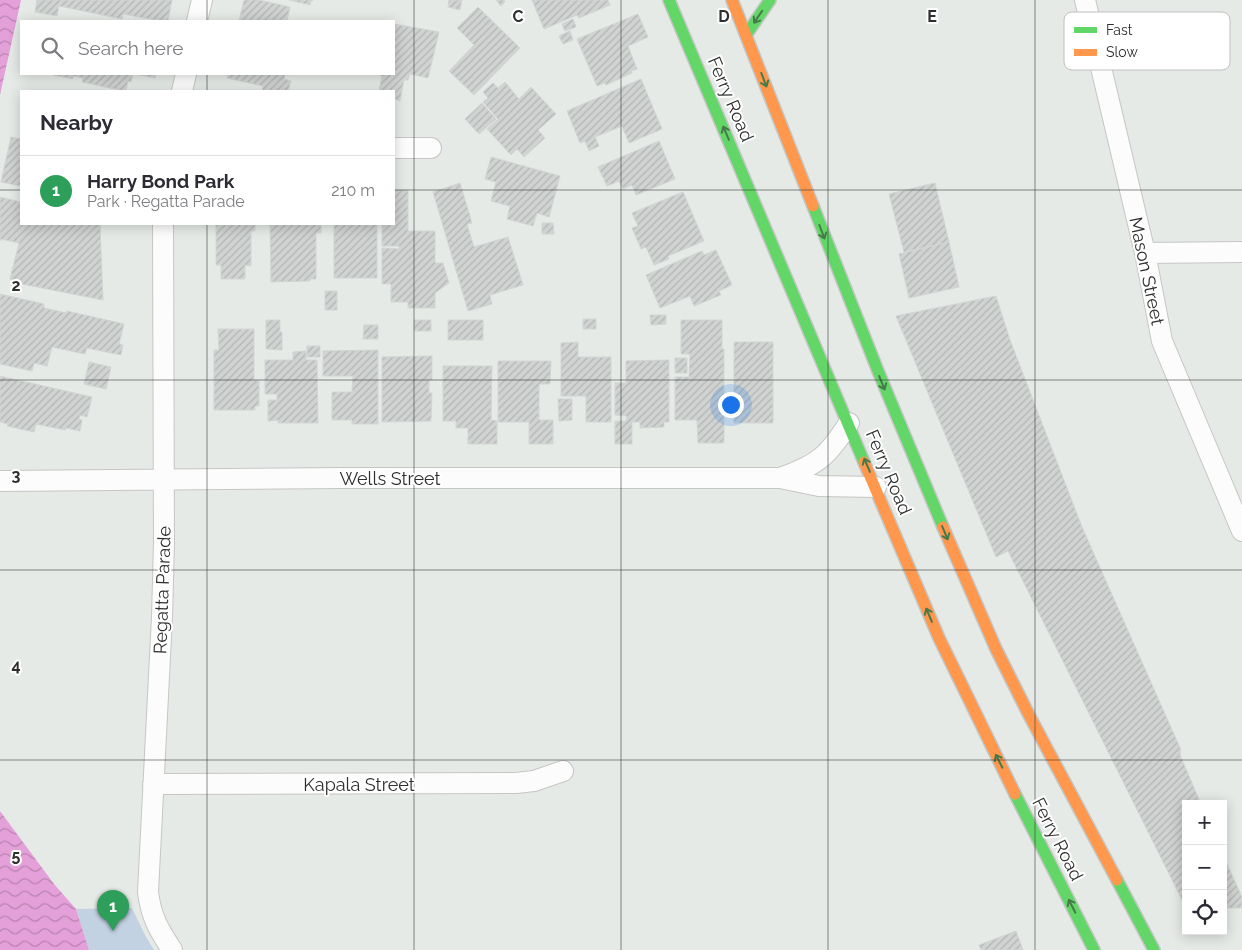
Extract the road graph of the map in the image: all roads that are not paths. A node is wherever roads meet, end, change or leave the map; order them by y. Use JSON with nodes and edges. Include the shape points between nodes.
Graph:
{"nodes":[{"id":1,"x":202,"y":0,"type":"edge"},
{"id":2,"x":670,"y":0,"type":"edge"},
{"id":3,"x":732,"y":0,"type":"edge"},
{"id":4,"x":770,"y":0,"type":"edge"},
{"id":5,"x":197,"y":20,"type":"edge"},
{"id":6,"x":746,"y":35,"type":"junction"},
{"id":7,"x":1102,"y":70,"type":"edge"},
{"id":8,"x":186,"y":75,"type":"edge"},
{"id":9,"x":182,"y":90,"type":"edge"},
{"id":10,"x":395,"y":148,"type":"edge"},
{"id":11,"x":431,"y":148,"type":"dead end"},
{"id":12,"x":163,"y":225,"type":"edge"},
{"id":13,"x":1242,"y":252,"type":"edge"},
{"id":14,"x":1145,"y":254,"type":"junction"},
{"id":15,"x":849,"y":423,"type":"junction"},
{"id":16,"x":780,"y":478,"type":"junction"},
{"id":17,"x":164,"y":479,"type":"junction"},
{"id":18,"x":0,"y":481,"type":"edge"},
{"id":19,"x":876,"y":487,"type":"junction"},
{"id":20,"x":1242,"y":531,"type":"edge"},
{"id":21,"x":562,"y":771,"type":"dead end"},
{"id":22,"x":153,"y":784,"type":"junction"},
{"id":23,"x":172,"y":950,"type":"edge"},
{"id":24,"x":1094,"y":950,"type":"edge"},
{"id":25,"x":1154,"y":950,"type":"edge"}],
"edges":[{"from":1,"to":5,"type":"street"},
{"from":15,"to":2,"type":"main road","name":"Ferry Road","one_way":true},
{"from":3,"to":6,"type":"main road","name":"Ferry Road"},
{"from":4,"to":6,"type":"main road","one_way":true},
{"from":6,"to":25,"type":"main road","name":"Ferry Road","one_way":true,"via":[[878,371],[962,573],[1029,715]]},
{"from":7,"to":14,"type":"street","name":"Mason Street"},
{"from":8,"to":9,"type":"street"},
{"from":10,"to":11,"type":"street"},
{"from":12,"to":17,"type":"street","name":"Regatta Parade"},
{"from":13,"to":14,"type":"street"},
{"from":14,"to":20,"type":"street","name":"Mason Street","via":[[1162,341]]},
{"from":15,"to":16,"type":"street","name":"Wells Street","via":[[822,457]]},
{"from":19,"to":15,"type":"main road","name":"Ferry Road","one_way":true},
{"from":16,"to":17,"type":"street","name":"Wells Street"},
{"from":16,"to":19,"type":"street","name":"Wells Street","via":[[819,486]]},
{"from":17,"to":18,"type":"street","name":"Wells Street"},
{"from":17,"to":22,"type":"street","name":"Regatta Parade","via":[[162,617]]},
{"from":24,"to":19,"type":"main road","name":"Ferry Road","one_way":true,"via":[[943,646]]},
{"from":21,"to":22,"type":"street","name":"Kapala Street","via":[[534,781],[516,783]]},
{"from":22,"to":23,"type":"street","name":"Regatta Parade","via":[[148,892],[156,923]]}]}
